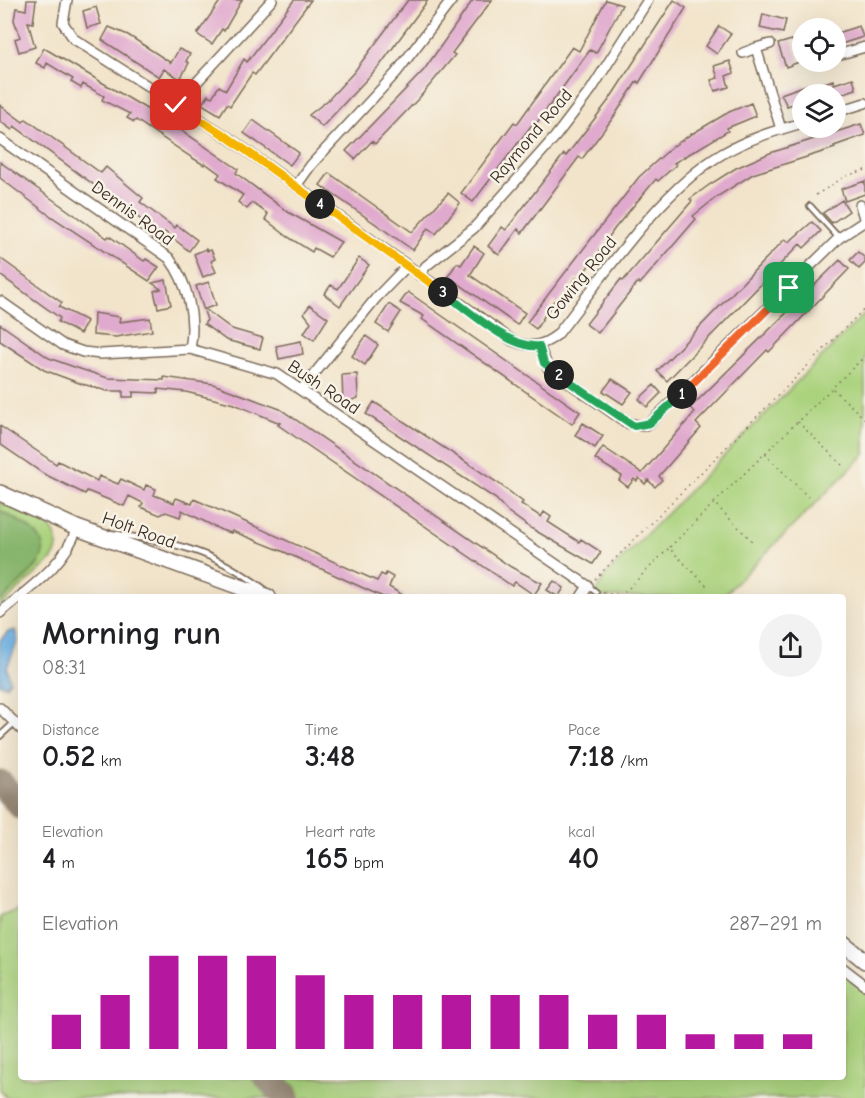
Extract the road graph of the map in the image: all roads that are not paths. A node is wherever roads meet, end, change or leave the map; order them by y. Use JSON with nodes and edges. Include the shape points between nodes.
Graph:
{"nodes":[{"id":1,"x":67,"y":0,"type":"edge"},
{"id":2,"x":272,"y":0,"type":"edge"},
{"id":3,"x":452,"y":0,"type":"edge"},
{"id":4,"x":648,"y":0,"type":"edge"},
{"id":5,"x":770,"y":44,"type":"dead end"},
{"id":6,"x":865,"y":46,"type":"edge"},
{"id":7,"x":756,"y":48,"type":"junction"},
{"id":8,"x":846,"y":52,"type":"edge"},
{"id":9,"x":743,"y":53,"type":"dead end"},
{"id":10,"x":865,"y":103,"type":"edge"},
{"id":11,"x":176,"y":105,"type":"junction"},
{"id":12,"x":846,"y":109,"type":"edge"},
{"id":13,"x":792,"y":126,"type":"edge"},
{"id":14,"x":781,"y":129,"type":"junction"},
{"id":15,"x":0,"y":139,"type":"edge"},
{"id":16,"x":296,"y":186,"type":"junction"},
{"id":17,"x":860,"y":205,"type":"dead end"},
{"id":18,"x":810,"y":206,"type":"dead end"},
{"id":19,"x":865,"y":221,"type":"edge"},
{"id":20,"x":839,"y":238,"type":"junction"},
{"id":21,"x":407,"y":266,"type":"junction"},
{"id":22,"x":419,"y":275,"type":"junction"},
{"id":23,"x":0,"y":301,"type":"edge"},
{"id":24,"x":539,"y":346,"type":"junction"},
{"id":25,"x":190,"y":349,"type":"junction"},
{"id":26,"x":302,"y":389,"type":"junction"},
{"id":27,"x":0,"y":493,"type":"edge"},
{"id":28,"x":77,"y":528,"type":"junction"},
{"id":29,"x":22,"y":594,"type":"edge"},
{"id":30,"x":260,"y":594,"type":"edge"},
{"id":31,"x":270,"y":594,"type":"edge"},
{"id":32,"x":585,"y":594,"type":"edge"},
{"id":33,"x":18,"y":598,"type":"edge"},
{"id":34,"x":0,"y":613,"type":"edge"},
{"id":35,"x":0,"y":708,"type":"edge"},
{"id":36,"x":17,"y":726,"type":"edge"},
{"id":37,"x":0,"y":736,"type":"edge"},
{"id":38,"x":846,"y":945,"type":"edge"},
{"id":39,"x":865,"y":961,"type":"edge"},
{"id":40,"x":846,"y":970,"type":"edge"},
{"id":41,"x":865,"y":985,"type":"edge"}],
"edges":[{"from":1,"to":11,"type":"street","via":[[63,23],[74,39]]},
{"from":2,"to":11,"type":"street"},
{"from":3,"to":16,"type":"street","via":[[396,73],[310,165]]},
{"from":4,"to":22,"type":"street","name":"Raymond Road","via":[[591,90],[555,137],[474,228]]},
{"from":5,"to":7,"type":"street"},
{"from":6,"to":8,"type":"street"},
{"from":7,"to":9,"type":"street"},
{"from":7,"to":14,"type":"street"},
{"from":10,"to":12,"type":"street"},
{"from":11,"to":16,"type":"street"},
{"from":13,"to":14,"type":"street","name":"Gowing Road"},
{"from":14,"to":24,"type":"street","name":"Gowing Road","via":[[722,154],[675,190],[556,335]]},
{"from":15,"to":25,"type":"street","name":"Dennis Road","via":[[169,258],[178,270],[190,308]]},
{"from":16,"to":21,"type":"street"},
{"from":17,"to":19,"type":"street"},
{"from":18,"to":20,"type":"lane"},
{"from":19,"to":20,"type":"street"},
{"from":20,"to":24,"type":"street","via":[[662,415],[643,426],[627,423],[548,368]]},
{"from":21,"to":22,"type":"street"},
{"from":21,"to":26,"type":"street"},
{"from":22,"to":24,"type":"street","via":[[513,341]]},
{"from":23,"to":25,"type":"street","name":"Bush Road","via":[[63,345],[83,352]]},
{"from":25,"to":26,"type":"street","name":"Bush Road","via":[[255,366]]},
{"from":26,"to":32,"type":"street","name":"Bush Road","via":[[592,589]]},
{"from":27,"to":28,"type":"highway","name":"Holt Road"},
{"from":28,"to":29,"type":"street","via":[[71,545],[57,564]]},
{"from":28,"to":30,"type":"highway","name":"Holt Road"},
{"from":28,"to":31,"type":"lane","via":[[199,550],[234,566]]},
{"from":33,"to":34,"type":"street"},
{"from":35,"to":36,"type":"street"},
{"from":36,"to":37,"type":"lane"},
{"from":38,"to":39,"type":"highway"},
{"from":40,"to":41,"type":"street"}]}
